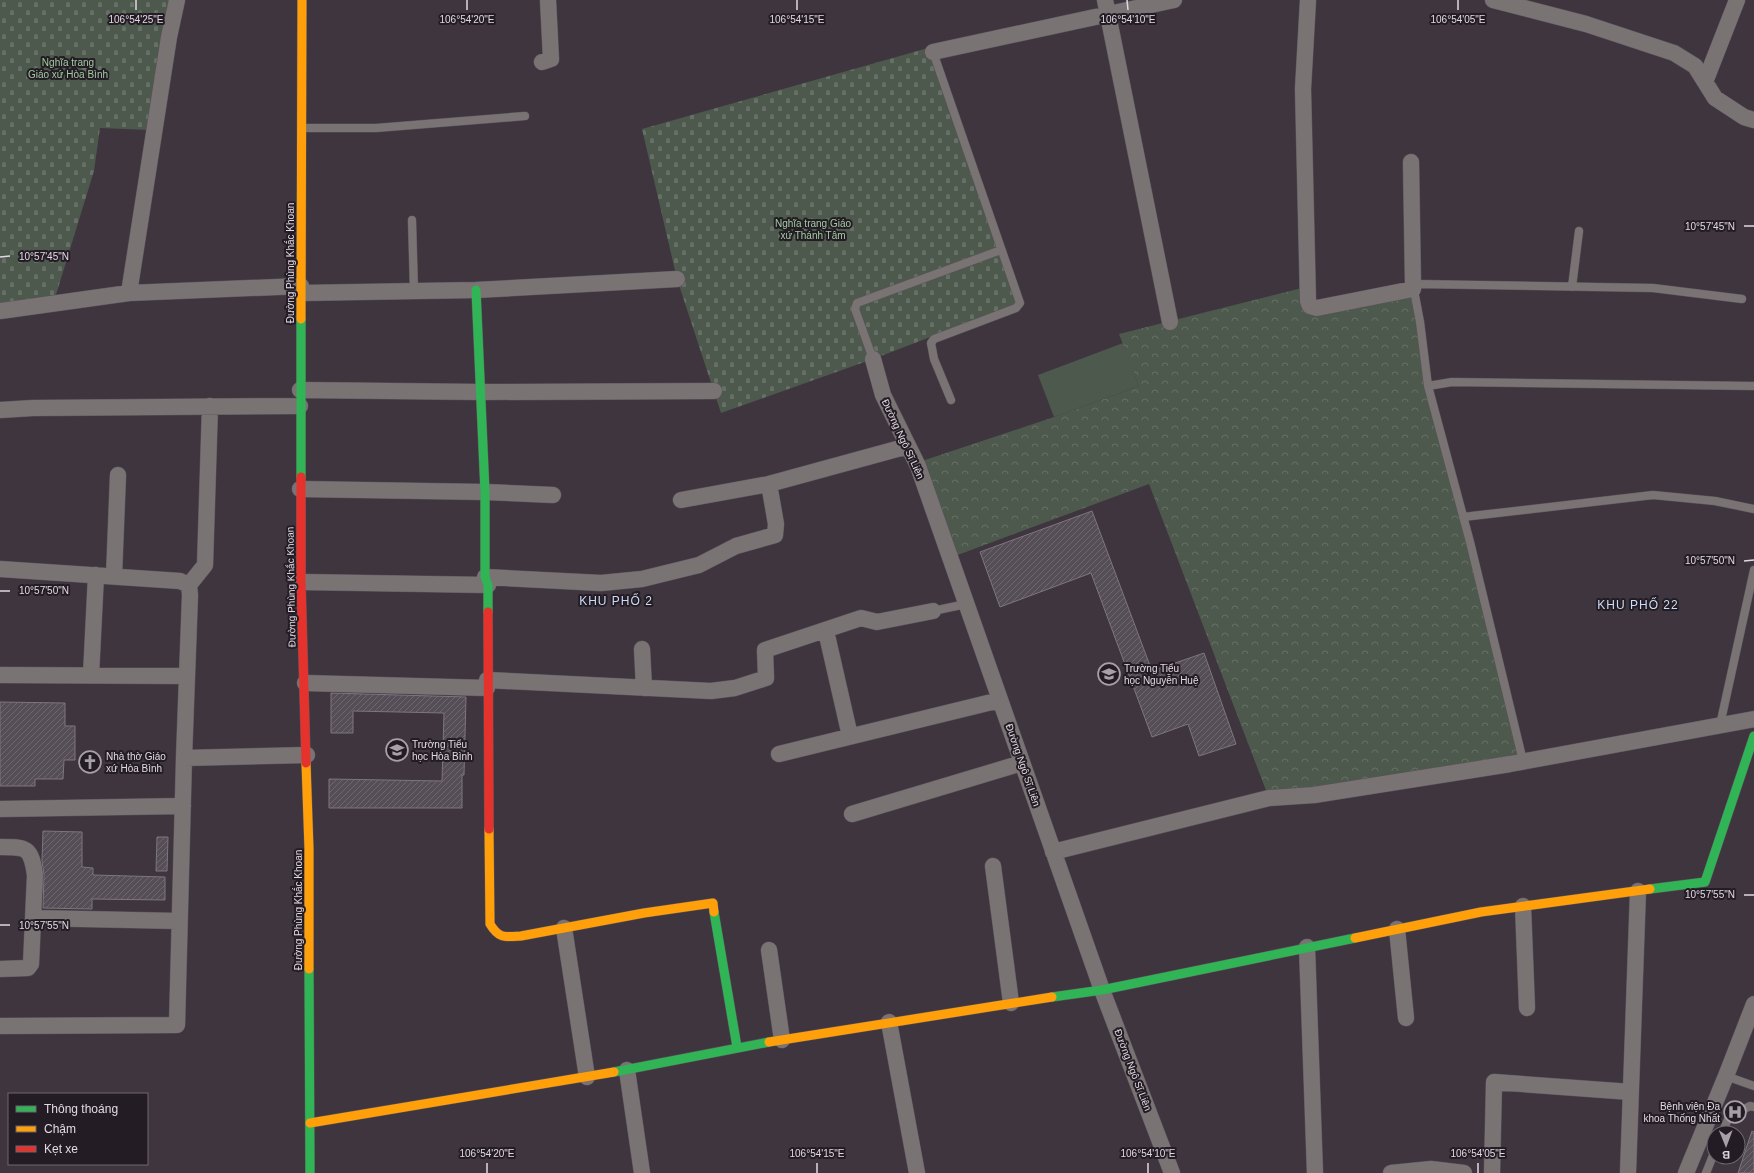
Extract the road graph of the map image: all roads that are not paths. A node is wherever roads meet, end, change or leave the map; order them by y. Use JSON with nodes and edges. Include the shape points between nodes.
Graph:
{"nodes":[{"id":1,"x":177,"y":0,"type":"edge"},
{"id":2,"x":302,"y":0,"type":"edge"},
{"id":3,"x":548,"y":0,"type":"edge"},
{"id":4,"x":1174,"y":0,"type":"edge"},
{"id":5,"x":1308,"y":0,"type":"edge"},
{"id":6,"x":1493,"y":0,"type":"edge"},
{"id":7,"x":1737,"y":0,"type":"edge"},
{"id":8,"x":1106,"y":8,"type":"edge"},
{"id":9,"x":933,"y":52,"type":"joint"},
{"id":10,"x":542,"y":62,"type":"dead end"},
{"id":11,"x":1705,"y":82,"type":"junction"},
{"id":12,"x":525,"y":116,"type":"dead end"},
{"id":13,"x":1754,"y":120,"type":"edge"},
{"id":14,"x":302,"y":128,"type":"junction"},
{"id":15,"x":1411,"y":162,"type":"dead end"},
{"id":16,"x":412,"y":220,"type":"dead end"},
{"id":17,"x":1579,"y":231,"type":"dead end"},
{"id":18,"x":1001,"y":250,"type":"junction"},
{"id":19,"x":677,"y":279,"type":"dead end"},
{"id":20,"x":1413,"y":287,"type":"junction"},
{"id":21,"x":1572,"y":287,"type":"junction"},
{"id":22,"x":301,"y":289,"type":"junction"},
{"id":23,"x":476,"y":290,"type":"junction"},
{"id":24,"x":414,"y":291,"type":"junction"},
{"id":25,"x":129,"y":293,"type":"junction"},
{"id":26,"x":1742,"y":299,"type":"dead end"},
{"id":27,"x":0,"y":311,"type":"edge"},
{"id":28,"x":1170,"y":322,"type":"dead end"},
{"id":29,"x":873,"y":359,"type":"joint"},
{"id":30,"x":1428,"y":386,"type":"junction"},
{"id":31,"x":1754,"y":386,"type":"edge"},
{"id":32,"x":300,"y":390,"type":"junction"},
{"id":33,"x":714,"y":391,"type":"dead end"},
{"id":34,"x":481,"y":392,"type":"junction"},
{"id":35,"x":951,"y":400,"type":"dead end"},
{"id":36,"x":210,"y":406,"type":"junction"},
{"id":37,"x":300,"y":406,"type":"junction"},
{"id":38,"x":0,"y":410,"type":"edge"},
{"id":39,"x":908,"y":446,"type":"junction"},
{"id":40,"x":118,"y":475,"type":"dead end"},
{"id":41,"x":769,"y":484,"type":"junction"},
{"id":42,"x":300,"y":489,"type":"junction"},
{"id":43,"x":485,"y":492,"type":"junction"},
{"id":44,"x":553,"y":495,"type":"dead end"},
{"id":45,"x":682,"y":500,"type":"dead end"},
{"id":46,"x":1754,"y":509,"type":"edge"},
{"id":47,"x":1463,"y":517,"type":"junction"},
{"id":48,"x":0,"y":569,"type":"edge"},
{"id":49,"x":1754,"y":570,"type":"edge"},
{"id":50,"x":96,"y":575,"type":"junction"},
{"id":51,"x":114,"y":576,"type":"junction"},
{"id":52,"x":487,"y":581,"type":"junction"},
{"id":53,"x":301,"y":582,"type":"junction"},
{"id":54,"x":189,"y":585,"type":"junction"},
{"id":55,"x":966,"y":604,"type":"junction"},
{"id":56,"x":933,"y":611,"type":"joint"},
{"id":57,"x":826,"y":631,"type":"junction"},
{"id":58,"x":642,"y":649,"type":"dead end"},
{"id":59,"x":0,"y":675,"type":"edge"},
{"id":60,"x":91,"y":675,"type":"junction"},
{"id":61,"x":187,"y":676,"type":"junction"},
{"id":62,"x":305,"y":683,"type":"junction"},
{"id":63,"x":487,"y":684,"type":"junction"},
{"id":64,"x":644,"y":688,"type":"junction"},
{"id":65,"x":1000,"y":700,"type":"junction"},
{"id":66,"x":1754,"y":719,"type":"edge"},
{"id":67,"x":1720,"y":725,"type":"junction"},
{"id":68,"x":850,"y":736,"type":"junction"},
{"id":69,"x":1754,"y":736,"type":"edge"},
{"id":70,"x":779,"y":754,"type":"dead end"},
{"id":71,"x":306,"y":755,"type":"junction"},
{"id":72,"x":184,"y":758,"type":"junction"},
{"id":73,"x":1523,"y":761,"type":"junction"},
{"id":74,"x":1022,"y":763,"type":"junction"},
{"id":75,"x":183,"y":806,"type":"junction"},
{"id":76,"x":0,"y":809,"type":"edge"},
{"id":77,"x":852,"y":814,"type":"dead end"},
{"id":78,"x":0,"y":847,"type":"edge"},
{"id":79,"x":1053,"y":852,"type":"junction"},
{"id":80,"x":993,"y":866,"type":"dead end"},
{"id":81,"x":1638,"y":891,"type":"junction"},
{"id":82,"x":1523,"y":906,"type":"junction"},
{"id":83,"x":34,"y":918,"type":"junction"},
{"id":84,"x":180,"y":921,"type":"junction"},
{"id":85,"x":564,"y":928,"type":"junction"},
{"id":86,"x":1397,"y":929,"type":"junction"},
{"id":87,"x":1307,"y":947,"type":"junction"},
{"id":88,"x":769,"y":950,"type":"dead end"},
{"id":89,"x":0,"y":969,"type":"edge"},
{"id":90,"x":1102,"y":990,"type":"junction"},
{"id":91,"x":1011,"y":1003,"type":"junction"},
{"id":92,"x":1754,"y":1004,"type":"edge"},
{"id":93,"x":1528,"y":1008,"type":"dead end"},
{"id":94,"x":1406,"y":1018,"type":"dead end"},
{"id":95,"x":889,"y":1022,"type":"junction"},
{"id":96,"x":0,"y":1026,"type":"edge"},
{"id":97,"x":782,"y":1040,"type":"junction"},
{"id":98,"x":737,"y":1047,"type":"junction"},
{"id":99,"x":627,"y":1070,"type":"junction"},
{"id":100,"x":1726,"y":1076,"type":"junction"},
{"id":101,"x":587,"y":1077,"type":"junction"},
{"id":102,"x":1754,"y":1086,"type":"edge"},
{"id":103,"x":1631,"y":1092,"type":"junction"},
{"id":104,"x":1754,"y":1107,"type":"edge"},
{"id":105,"x":310,"y":1124,"type":"junction"},
{"id":106,"x":1725,"y":1125,"type":"edge"},
{"id":107,"x":1446,"y":1172,"type":"edge"},
{"id":108,"x":310,"y":1173,"type":"edge"},
{"id":109,"x":642,"y":1173,"type":"edge"},
{"id":110,"x":917,"y":1173,"type":"edge"},
{"id":111,"x":1172,"y":1173,"type":"edge"},
{"id":112,"x":1315,"y":1173,"type":"edge"},
{"id":113,"x":1391,"y":1173,"type":"edge"},
{"id":114,"x":1464,"y":1173,"type":"edge"},
{"id":115,"x":1492,"y":1173,"type":"edge"},
{"id":116,"x":1628,"y":1173,"type":"edge"},
{"id":117,"x":1686,"y":1173,"type":"edge"}],
"edges":[{"from":1,"to":25,"type":"street"},
{"from":2,"to":14,"type":"street","name":"Đường Phùng Khắc Khoan"},
{"from":3,"to":10,"type":"street","via":[[551,59]]},
{"from":4,"to":8,"type":"street"},
{"from":5,"to":20,"type":"street","via":[[1303,89],[1310,306],[1317,308]]},
{"from":6,"to":11,"type":"street","via":[[1586,24],[1674,53],[1695,66]]},
{"from":7,"to":11,"type":"street"},
{"from":8,"to":9,"type":"street"},
{"from":8,"to":28,"type":"street"},
{"from":9,"to":18,"type":"lane"},
{"from":11,"to":13,"type":"street","via":[[1715,98],[1744,117]]},
{"from":12,"to":14,"type":"lane","via":[[376,128]]},
{"from":14,"to":22,"type":"street","name":"Đường Phùng Khắc Khoan"},
{"from":15,"to":20,"type":"street"},
{"from":16,"to":24,"type":"lane"},
{"from":17,"to":21,"type":"lane"},
{"from":18,"to":29,"type":"lane","via":[[857,303],[855,309]]},
{"from":18,"to":35,"type":"lane","via":[[1020,299],[1019,305],[934,339],[931,343],[934,359]]},
{"from":19,"to":23,"type":"street"},
{"from":20,"to":21,"type":"lane","via":[[1416,284]]},
{"from":20,"to":30,"type":"lane"},
{"from":21,"to":26,"type":"lane","via":[[1653,288]]},
{"from":22,"to":24,"type":"street"},
{"from":22,"to":25,"type":"street"},
{"from":22,"to":32,"type":"street","name":"Đường Phùng Khắc Khoan"},
{"from":23,"to":24,"type":"street"},
{"from":23,"to":34,"type":"street"},
{"from":25,"to":27,"type":"street"},
{"from":29,"to":39,"type":"street","name":"Đường Ngô Sĩ Liên","via":[[883,395]]},
{"from":30,"to":31,"type":"lane","via":[[1452,382]]},
{"from":30,"to":47,"type":"lane"},
{"from":32,"to":34,"type":"street"},
{"from":32,"to":37,"type":"street","name":"Đường Phùng Khắc Khoan"},
{"from":33,"to":34,"type":"street"},
{"from":34,"to":43,"type":"street"},
{"from":36,"to":37,"type":"street"},
{"from":36,"to":38,"type":"street"},
{"from":36,"to":54,"type":"street","via":[[205,565]]},
{"from":37,"to":42,"type":"street","name":"Đường Phùng Khắc Khoan"},
{"from":39,"to":41,"type":"street"},
{"from":39,"to":55,"type":"street","name":"Đường Ngô Sĩ Liên","via":[[918,466]]},
{"from":40,"to":51,"type":"street"},
{"from":41,"to":45,"type":"street"},
{"from":41,"to":52,"type":"street","via":[[776,524],[775,535],[736,546],[699,565],[642,579],[601,584]]},
{"from":42,"to":43,"type":"street"},
{"from":42,"to":53,"type":"street","name":"Đường Phùng Khắc Khoan"},
{"from":43,"to":44,"type":"street"},
{"from":43,"to":52,"type":"street"},
{"from":46,"to":47,"type":"lane","via":[[1715,501],[1653,495]]},
{"from":47,"to":73,"type":"lane"},
{"from":48,"to":50,"type":"street"},
{"from":49,"to":67,"type":"lane"},
{"from":50,"to":51,"type":"street"},
{"from":50,"to":60,"type":"street"},
{"from":51,"to":54,"type":"street","via":[[180,581]]},
{"from":52,"to":53,"type":"street"},
{"from":52,"to":63,"type":"street"},
{"from":53,"to":62,"type":"street","name":"Đường Phùng Khắc Khoan"},
{"from":54,"to":61,"type":"street"},
{"from":55,"to":56,"type":"lane"},
{"from":55,"to":65,"type":"street","name":"Đường Ngô Sĩ Liên"},
{"from":56,"to":57,"type":"street","via":[[877,622],[861,618]]},
{"from":57,"to":64,"type":"street","via":[[765,650],[766,678],[735,688],[711,691]]},
{"from":57,"to":68,"type":"street"},
{"from":58,"to":64,"type":"street"},
{"from":59,"to":60,"type":"street"},
{"from":60,"to":61,"type":"street"},
{"from":61,"to":72,"type":"street"},
{"from":62,"to":63,"type":"street"},
{"from":62,"to":71,"type":"street","name":"Đường Phùng Khắc Khoan"},
{"from":63,"to":64,"type":"street"},
{"from":63,"to":85,"type":"street","via":[[490,924],[495,933],[505,937]]},
{"from":65,"to":68,"type":"street"},
{"from":65,"to":74,"type":"street","name":"Đường Ngô Sĩ Liên"},
{"from":66,"to":67,"type":"street"},
{"from":67,"to":73,"type":"street"},
{"from":68,"to":70,"type":"street"},
{"from":69,"to":81,"type":"street","via":[[1705,882]]},
{"from":71,"to":72,"type":"street"},
{"from":71,"to":105,"type":"street","name":"Đường Phùng Khắc Khoan"},
{"from":72,"to":75,"type":"street"},
{"from":73,"to":79,"type":"street","via":[[1314,795],[1269,798]]},
{"from":74,"to":77,"type":"street"},
{"from":74,"to":79,"type":"street","name":"Đường Ngô Sĩ Liên"},
{"from":75,"to":76,"type":"street"},
{"from":75,"to":84,"type":"street"},
{"from":78,"to":83,"type":"street","via":[[26,849],[33,863],[36,875]]},
{"from":79,"to":90,"type":"street","name":"Đường Ngô Sĩ Liên"},
{"from":80,"to":91,"type":"street"},
{"from":81,"to":82,"type":"street"},
{"from":81,"to":103,"type":"street"},
{"from":82,"to":86,"type":"street"},
{"from":82,"to":93,"type":"street"},
{"from":83,"to":84,"type":"street"},
{"from":83,"to":89,"type":"street","via":[[31,964],[28,968]]},
{"from":84,"to":96,"type":"street","via":[[177,1025]]},
{"from":85,"to":98,"type":"street","via":[[713,903]]},
{"from":85,"to":101,"type":"street"},
{"from":86,"to":87,"type":"street"},
{"from":86,"to":94,"type":"street"},
{"from":87,"to":90,"type":"street"},
{"from":87,"to":112,"type":"street"},
{"from":88,"to":97,"type":"street"},
{"from":90,"to":91,"type":"street"},
{"from":90,"to":111,"type":"street","name":"Đường Ngô Sĩ Liên"},
{"from":91,"to":95,"type":"street"},
{"from":92,"to":100,"type":"street"},
{"from":95,"to":97,"type":"street"},
{"from":95,"to":110,"type":"street"},
{"from":97,"to":98,"type":"street"},
{"from":98,"to":99,"type":"street"},
{"from":99,"to":101,"type":"street"},
{"from":99,"to":109,"type":"street"},
{"from":100,"to":102,"type":"lane"},
{"from":100,"to":117,"type":"street"},
{"from":101,"to":105,"type":"street"},
{"from":103,"to":115,"type":"street","via":[[1494,1082]]},
{"from":103,"to":116,"type":"street"},
{"from":104,"to":106,"type":"lane","via":[[1750,1106],[1729,1116]]},
{"from":105,"to":108,"type":"street","name":"Đường Phùng Khắc Khoan"},
{"from":107,"to":113,"type":"street","via":[[1431,1169]]},
{"from":107,"to":114,"type":"street"}]}
